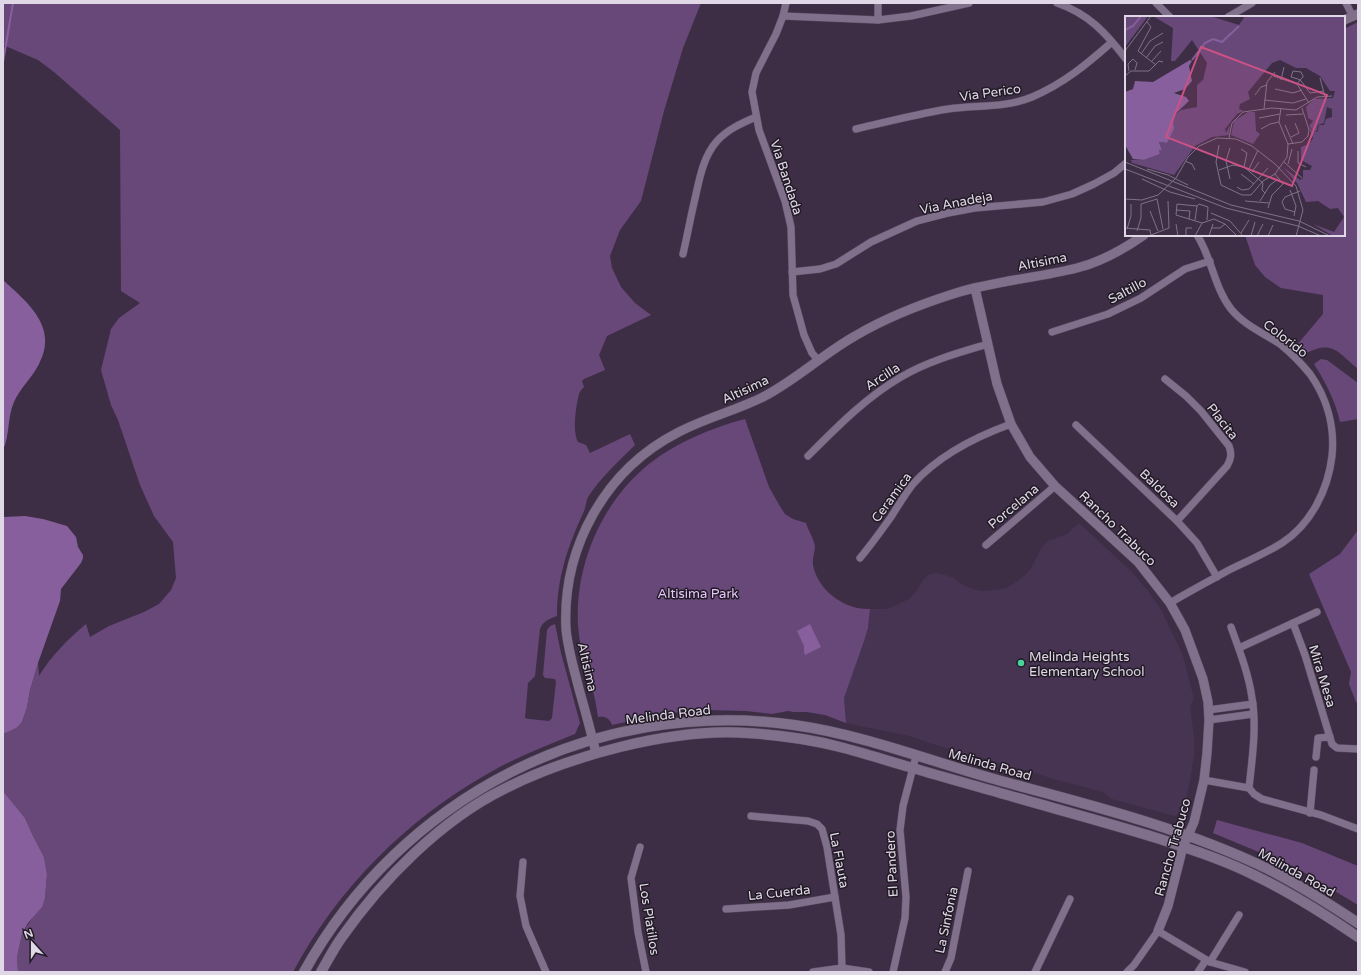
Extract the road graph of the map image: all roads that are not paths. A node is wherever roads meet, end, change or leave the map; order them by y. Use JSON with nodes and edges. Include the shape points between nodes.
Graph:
{"nodes":[{"id":1,"x":786,"y":3,"type":"edge"},
{"id":2,"x":878,"y":3,"type":"edge"},
{"id":3,"x":969,"y":3,"type":"edge"},
{"id":4,"x":1057,"y":3,"type":"edge"},
{"id":5,"x":1156,"y":3,"type":"edge"},
{"id":6,"x":1252,"y":3,"type":"edge"},
{"id":7,"x":1346,"y":3,"type":"edge"},
{"id":8,"x":783,"y":16,"type":"junction"},
{"id":9,"x":1169,"y":16,"type":"edge"},
{"id":10,"x":1230,"y":16,"type":"edge"},
{"id":11,"x":1352,"y":17,"type":"edge"},
{"id":12,"x":878,"y":20,"type":"junction"},
{"id":13,"x":1112,"y":42,"type":"junction"},
{"id":14,"x":1125,"y":58,"type":"edge"},
{"id":15,"x":756,"y":117,"type":"junction"},
{"id":16,"x":856,"y":129,"type":"dead end"},
{"id":17,"x":1125,"y":164,"type":"edge"},
{"id":18,"x":1143,"y":236,"type":"edge"},
{"id":19,"x":1198,"y":236,"type":"edge"},
{"id":20,"x":683,"y":254,"type":"dead end"},
{"id":21,"x":1210,"y":261,"type":"junction"},
{"id":22,"x":792,"y":272,"type":"junction"},
{"id":23,"x":975,"y":288,"type":"junction"},
{"id":24,"x":1052,"y":332,"type":"dead end"},
{"id":25,"x":988,"y":344,"type":"junction"},
{"id":26,"x":818,"y":360,"type":"junction"},
{"id":27,"x":1164,"y":379,"type":"dead end"},
{"id":28,"x":1011,"y":424,"type":"junction"},
{"id":29,"x":1076,"y":424,"type":"dead end"},
{"id":30,"x":808,"y":456,"type":"dead end"},
{"id":31,"x":1055,"y":486,"type":"junction"},
{"id":32,"x":1177,"y":521,"type":"junction"},
{"id":33,"x":986,"y":545,"type":"dead end"},
{"id":34,"x":860,"y":558,"type":"dead end"},
{"id":35,"x":1217,"y":577,"type":"junction"},
{"id":36,"x":1170,"y":603,"type":"junction"},
{"id":37,"x":1317,"y":612,"type":"dead end"},
{"id":38,"x":1293,"y":623,"type":"junction"},
{"id":39,"x":1231,"y":626,"type":"dead end"},
{"id":40,"x":1239,"y":648,"type":"junction"},
{"id":41,"x":1253,"y":704,"type":"junction"},
{"id":42,"x":1208,"y":710,"type":"junction"},
{"id":43,"x":1253,"y":714,"type":"junction"},
{"id":44,"x":1209,"y":720,"type":"junction"},
{"id":45,"x":1330,"y":737,"type":"junction"},
{"id":46,"x":593,"y":739,"type":"junction"},
{"id":47,"x":1358,"y":749,"type":"edge"},
{"id":48,"x":596,"y":753,"type":"junction"},
{"id":49,"x":916,"y":756,"type":"junction"},
{"id":50,"x":1316,"y":757,"type":"dead end"},
{"id":51,"x":913,"y":768,"type":"junction"},
{"id":52,"x":1314,"y":770,"type":"dead end"},
{"id":53,"x":1204,"y":780,"type":"junction"},
{"id":54,"x":1249,"y":788,"type":"junction"},
{"id":55,"x":1310,"y":813,"type":"junction"},
{"id":56,"x":751,"y":816,"type":"dead end"},
{"id":57,"x":1358,"y":829,"type":"edge"},
{"id":58,"x":1188,"y":836,"type":"junction"},
{"id":59,"x":640,"y":847,"type":"dead end"},
{"id":60,"x":1184,"y":847,"type":"junction"},
{"id":61,"x":523,"y":862,"type":"dead end"},
{"id":62,"x":968,"y":872,"type":"dead end"},
{"id":63,"x":834,"y":897,"type":"junction"},
{"id":64,"x":1070,"y":899,"type":"dead end"},
{"id":65,"x":726,"y":909,"type":"dead end"},
{"id":66,"x":1239,"y":915,"type":"dead end"},
{"id":67,"x":1358,"y":923,"type":"edge"},
{"id":68,"x":1158,"y":931,"type":"junction"},
{"id":69,"x":1358,"y":937,"type":"edge"},
{"id":70,"x":1208,"y":961,"type":"junction"},
{"id":71,"x":842,"y":968,"type":"junction"},
{"id":72,"x":304,"y":972,"type":"edge"},
{"id":73,"x":321,"y":972,"type":"edge"},
{"id":74,"x":546,"y":972,"type":"edge"},
{"id":75,"x":646,"y":972,"type":"edge"},
{"id":76,"x":813,"y":972,"type":"edge"},
{"id":77,"x":869,"y":972,"type":"edge"},
{"id":78,"x":893,"y":972,"type":"edge"},
{"id":79,"x":945,"y":972,"type":"edge"},
{"id":80,"x":1035,"y":972,"type":"edge"},
{"id":81,"x":1127,"y":972,"type":"edge"},
{"id":82,"x":1198,"y":972,"type":"edge"},
{"id":83,"x":1245,"y":972,"type":"edge"}],
"edges":[{"from":1,"to":8,"type":"street","name":"Via Bandada"},
{"from":2,"to":12,"type":"street"},
{"from":3,"to":12,"type":"street","via":[[911,16]]},
{"from":4,"to":13,"type":"street","via":[[1089,19],[1103,30]]},
{"from":5,"to":9,"type":"street"},
{"from":6,"to":10,"type":"street"},
{"from":7,"to":11,"type":"street"},
{"from":8,"to":12,"type":"street"},
{"from":8,"to":15,"type":"street","name":"Via Bandada","via":[[756,73],[752,92]]},
{"from":13,"to":14,"type":"street"},
{"from":13,"to":16,"type":"street","name":"Via Perico","via":[[1086,66],[1062,83],[1031,98],[1011,103],[949,109]]},
{"from":15,"to":20,"type":"street","via":[[726,132],[708,154],[702,169]]},
{"from":15,"to":22,"type":"street","name":"Via Bandada","via":[[790,220]]},
{"from":17,"to":22,"type":"street","name":"Via Anadeja","via":[[1101,181],[1072,194],[1043,202],[968,209],[917,221],[871,242],[836,264],[820,269]]},
{"from":18,"to":23,"type":"street","name":"Altisima","via":[[1125,248],[1078,268]]},
{"from":19,"to":21,"type":"street","name":"Colorido"},
{"from":21,"to":24,"type":"street","name":"Saltillo","via":[[1185,269],[1141,298],[1108,314]]},
{"from":21,"to":35,"type":"street","name":"Colorido","via":[[1222,293],[1231,308],[1243,320],[1280,344],[1297,359],[1319,388],[1332,427],[1333,450],[1330,472],[1323,492],[1299,529],[1282,543]]},
{"from":22,"to":26,"type":"street","name":"Via Bandada","via":[[793,295],[804,335]]},
{"from":23,"to":25,"type":"street","name":"Rancho Trabuco"},
{"from":23,"to":26,"type":"street","name":"Altisima","via":[[926,302],[890,318],[854,336]]},
{"from":25,"to":28,"type":"street","name":"Rancho Trabuco","via":[[997,384]]},
{"from":25,"to":30,"type":"street","name":"Arcilla","via":[[927,364],[902,376],[842,421]]},
{"from":26,"to":46,"type":"street","name":"Altisima","via":[[763,397],[678,432],[656,445],[632,464],[610,488],[595,510],[573,562],[566,604],[570,656]]},
{"from":27,"to":32,"type":"street","name":"Placita","via":[[1201,411],[1231,452],[1230,461]]},
{"from":28,"to":31,"type":"street","name":"Rancho Trabuco","via":[[1030,457]]},
{"from":28,"to":34,"type":"street","name":"Ceramica","via":[[970,442],[927,470],[912,485],[879,535]]},
{"from":29,"to":32,"type":"street","name":"Baldosa"},
{"from":31,"to":33,"type":"street","name":"Porcelana"},
{"from":31,"to":36,"type":"street","name":"Rancho Trabuco","via":[[1138,562]]},
{"from":32,"to":35,"type":"street","name":"Baldosa","via":[[1197,543]]},
{"from":35,"to":36,"type":"street","name":"Colorido"},
{"from":36,"to":42,"type":"street","name":"Rancho Trabuco","via":[[1196,657]]},
{"from":37,"to":38,"type":"street"},
{"from":38,"to":40,"type":"street"},
{"from":38,"to":45,"type":"street","name":"Mira Mesa"},
{"from":39,"to":40,"type":"street"},
{"from":40,"to":41,"type":"street"},
{"from":41,"to":42,"type":"street"},
{"from":41,"to":43,"type":"street"},
{"from":42,"to":44,"type":"street","name":"Rancho Trabuco"},
{"from":43,"to":44,"type":"street"},
{"from":43,"to":54,"type":"street","via":[[1254,750]]},
{"from":44,"to":53,"type":"street","name":"Rancho Trabuco"},
{"from":45,"to":47,"type":"street","via":[[1332,744],[1337,748]]},
{"from":45,"to":50,"type":"street","via":[[1318,738]]},
{"from":46,"to":48,"type":"street","name":"Altisima"},
{"from":46,"to":49,"type":"main road","name":"Melinda Road","via":[[676,723],[746,721],[792,725],[845,734]]},
{"from":46,"to":72,"type":"main road","name":"Melinda Road","via":[[508,773],[454,804],[382,866],[356,895],[321,943]]},
{"from":48,"to":51,"type":"main road","name":"Melinda Road","via":[[660,738],[746,733],[837,746]]},
{"from":48,"to":73,"type":"main road","name":"Melinda Road","via":[[546,770],[503,789],[451,823],[389,877],[341,938]]},
{"from":49,"to":51,"type":"street","name":"El Pandero"},
{"from":49,"to":58,"type":"main road","name":"Melinda Road"},
{"from":51,"to":60,"type":"main road","name":"Melinda Road"},
{"from":51,"to":78,"type":"street","name":"El Pandero","via":[[900,830],[906,897],[905,918]]},
{"from":52,"to":55,"type":"street"},
{"from":53,"to":54,"type":"street"},
{"from":53,"to":58,"type":"street","name":"Rancho Trabuco"},
{"from":54,"to":55,"type":"street","via":[[1262,799]]},
{"from":55,"to":57,"type":"street"},
{"from":56,"to":63,"type":"street","name":"La Flauta","via":[[817,824],[822,829],[827,847]]},
{"from":58,"to":60,"type":"street","name":"Rancho Trabuco"},
{"from":58,"to":67,"type":"main road","name":"Melinda Road","via":[[1274,872]]},
{"from":59,"to":75,"type":"street","name":"Los Platillos","via":[[631,878]]},
{"from":60,"to":68,"type":"street","name":"Rancho Trabuco","via":[[1168,906]]},
{"from":60,"to":69,"type":"main road","name":"Melinda Road","via":[[1275,885]]},
{"from":61,"to":74,"type":"street","via":[[520,896],[526,926]]},
{"from":62,"to":79,"type":"street","name":"La Sinfonia","via":[[951,958]]},
{"from":63,"to":65,"type":"street","name":"La Cuerda","via":[[790,904]]},
{"from":63,"to":71,"type":"street","name":"La Flauta","via":[[841,935]]},
{"from":64,"to":80,"type":"street"},
{"from":66,"to":70,"type":"street"},
{"from":68,"to":70,"type":"street"},
{"from":68,"to":81,"type":"street","name":"Rancho Trabuco"},
{"from":70,"to":82,"type":"street"},
{"from":70,"to":83,"type":"street"},
{"from":71,"to":76,"type":"street"},
{"from":71,"to":77,"type":"street"}]}
